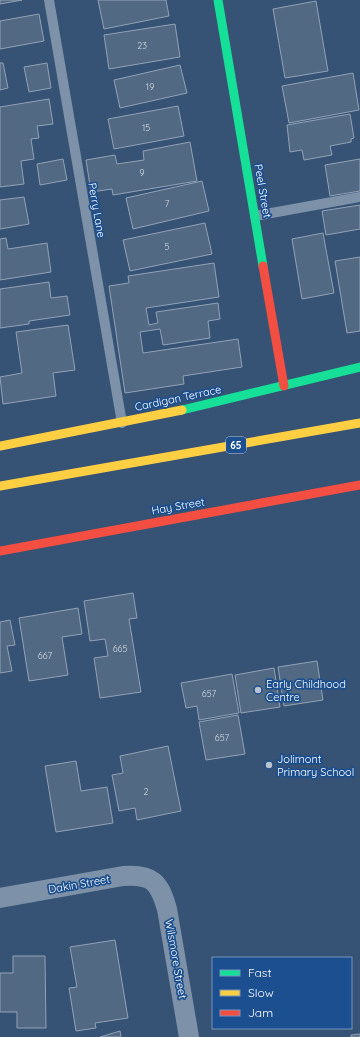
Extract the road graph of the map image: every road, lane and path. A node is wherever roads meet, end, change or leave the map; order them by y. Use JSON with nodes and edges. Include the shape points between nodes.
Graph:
{"nodes":[{"id":1,"x":49,"y":0,"type":"edge"},
{"id":2,"x":218,"y":0,"type":"edge"},
{"id":3,"x":360,"y":197,"type":"edge"},
{"id":4,"x":255,"y":216,"type":"junction"},
{"id":5,"x":360,"y":367,"type":"edge"},
{"id":6,"x":284,"y":386,"type":"junction"},
{"id":7,"x":122,"y":423,"type":"junction"},
{"id":8,"x":360,"y":423,"type":"edge"},
{"id":9,"x":0,"y":446,"type":"edge"},
{"id":10,"x":0,"y":486,"type":"edge"},
{"id":11,"x":360,"y":486,"type":"edge"},
{"id":12,"x":0,"y":550,"type":"edge"},
{"id":13,"x":156,"y":884,"type":"joint"},
{"id":14,"x":0,"y":898,"type":"edge"},
{"id":15,"x":189,"y":1037,"type":"edge"}],
"edges":[{"from":1,"to":7,"type":"lane","name":"Perry Lane"},
{"from":2,"to":4,"type":"street","name":"Peel Street"},
{"from":3,"to":4,"type":"lane"},
{"from":4,"to":6,"type":"street","name":"Peel Street"},
{"from":5,"to":6,"type":"street","name":"Cardigan Terrace"},
{"from":6,"to":7,"type":"street","name":"Cardigan Terrace"},
{"from":7,"to":9,"type":"street","name":"Cardigan Terrace"},
{"from":8,"to":10,"type":"street","number":"65"},
{"from":11,"to":12,"type":"street","name":"Hay Street"},
{"from":13,"to":14,"type":"street","name":"Dakin Street","via":[[145,876],[123,876]]},
{"from":13,"to":15,"type":"street","name":"Wilsmore Street","via":[[168,909]]}]}
